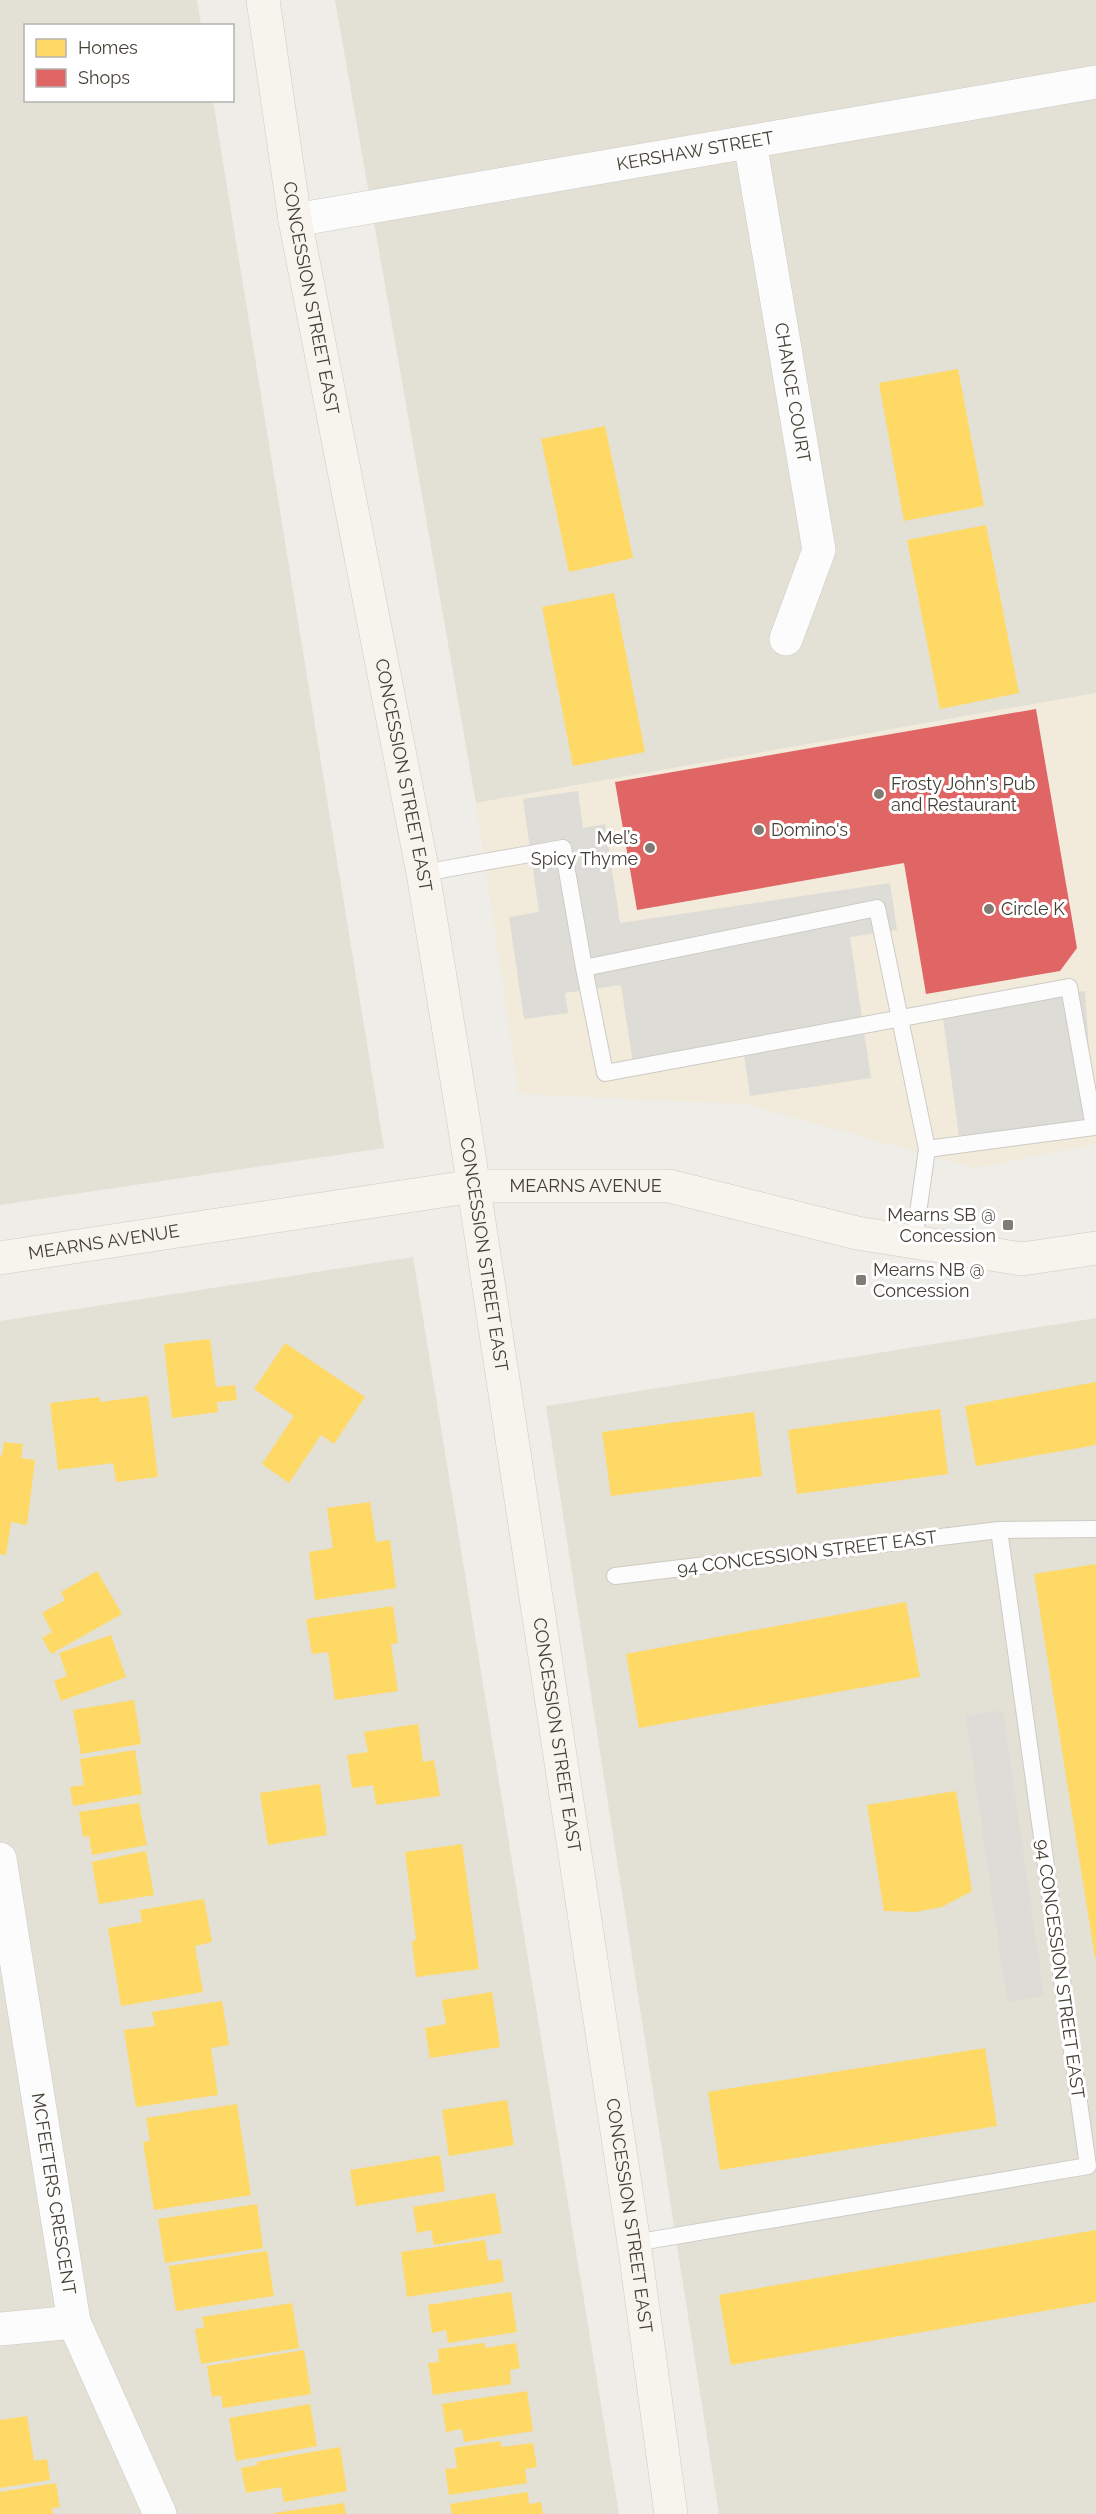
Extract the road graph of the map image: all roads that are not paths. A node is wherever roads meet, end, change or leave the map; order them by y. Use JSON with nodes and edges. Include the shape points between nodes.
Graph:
{"nodes":[{"id":1,"x":263,"y":0,"type":"edge"},
{"id":2,"x":1096,"y":82,"type":"edge"},
{"id":3,"x":750,"y":142,"type":"junction"},
{"id":4,"x":295,"y":220,"type":"junction"},
{"id":5,"x":786,"y":639,"type":"dead end"},
{"id":6,"x":423,"y":873,"type":"junction"},
{"id":7,"x":584,"y":968,"type":"junction"},
{"id":8,"x":899,"y":1017,"type":"junction"},
{"id":9,"x":927,"y":1149,"type":"junction"},
{"id":10,"x":474,"y":1186,"type":"junction"},
{"id":11,"x":914,"y":1242,"type":"junction"},
{"id":12,"x":1096,"y":1248,"type":"edge"},
{"id":13,"x":0,"y":1258,"type":"edge"},
{"id":14,"x":1096,"y":1529,"type":"edge"},
{"id":15,"x":999,"y":1530,"type":"junction"},
{"id":16,"x":615,"y":1576,"type":"dead end"},
{"id":17,"x":0,"y":1859,"type":"edge"},
{"id":18,"x":634,"y":2243,"type":"junction"},
{"id":19,"x":74,"y":2322,"type":"junction"},
{"id":20,"x":0,"y":2329,"type":"edge"},
{"id":21,"x":160,"y":2514,"type":"edge"},
{"id":22,"x":671,"y":2514,"type":"edge"}],
"edges":[{"from":1,"to":4,"type":"street","name":"CONCESSION STREET EAST"},
{"from":2,"to":3,"type":"street","name":"KERSHAW STREET"},
{"from":3,"to":4,"type":"street","name":"KERSHAW STREET"},
{"from":3,"to":5,"type":"street","name":"CHANCE COURT","via":[[819,550]]},
{"from":4,"to":6,"type":"street","name":"CONCESSION STREET EAST"},
{"from":6,"to":7,"type":"lane","via":[[563,848]]},
{"from":6,"to":10,"type":"street","name":"CONCESSION STREET EAST"},
{"from":7,"to":8,"type":"lane","via":[[605,1072]]},
{"from":7,"to":8,"type":"lane","via":[[877,908]]},
{"from":8,"to":9,"type":"lane"},
{"from":8,"to":9,"type":"lane","via":[[1069,987],[1094,1127]]},
{"from":9,"to":11,"type":"lane"},
{"from":10,"to":11,"type":"street","name":"MEARNS AVENUE","via":[[669,1186],[857,1233]]},
{"from":10,"to":13,"type":"street","name":"MEARNS AVENUE"},
{"from":10,"to":18,"type":"street","name":"CONCESSION STREET EAST"},
{"from":11,"to":12,"type":"street","name":"MEARNS AVENUE","via":[[1022,1259]]},
{"from":14,"to":15,"type":"lane","name":"94 CONCESSION STREET EAST"},
{"from":15,"to":16,"type":"lane","name":"94 CONCESSION STREET EAST"},
{"from":15,"to":18,"type":"lane","name":"94 CONCESSION STREET EAST","via":[[1088,2166]]},
{"from":17,"to":19,"type":"street","name":"MCFEETERS CRESCENT"},
{"from":18,"to":22,"type":"street","name":"CONCESSION STREET EAST"},
{"from":19,"to":20,"type":"street"},
{"from":19,"to":21,"type":"street","name":"MCFEETERS CRESCENT"}]}
